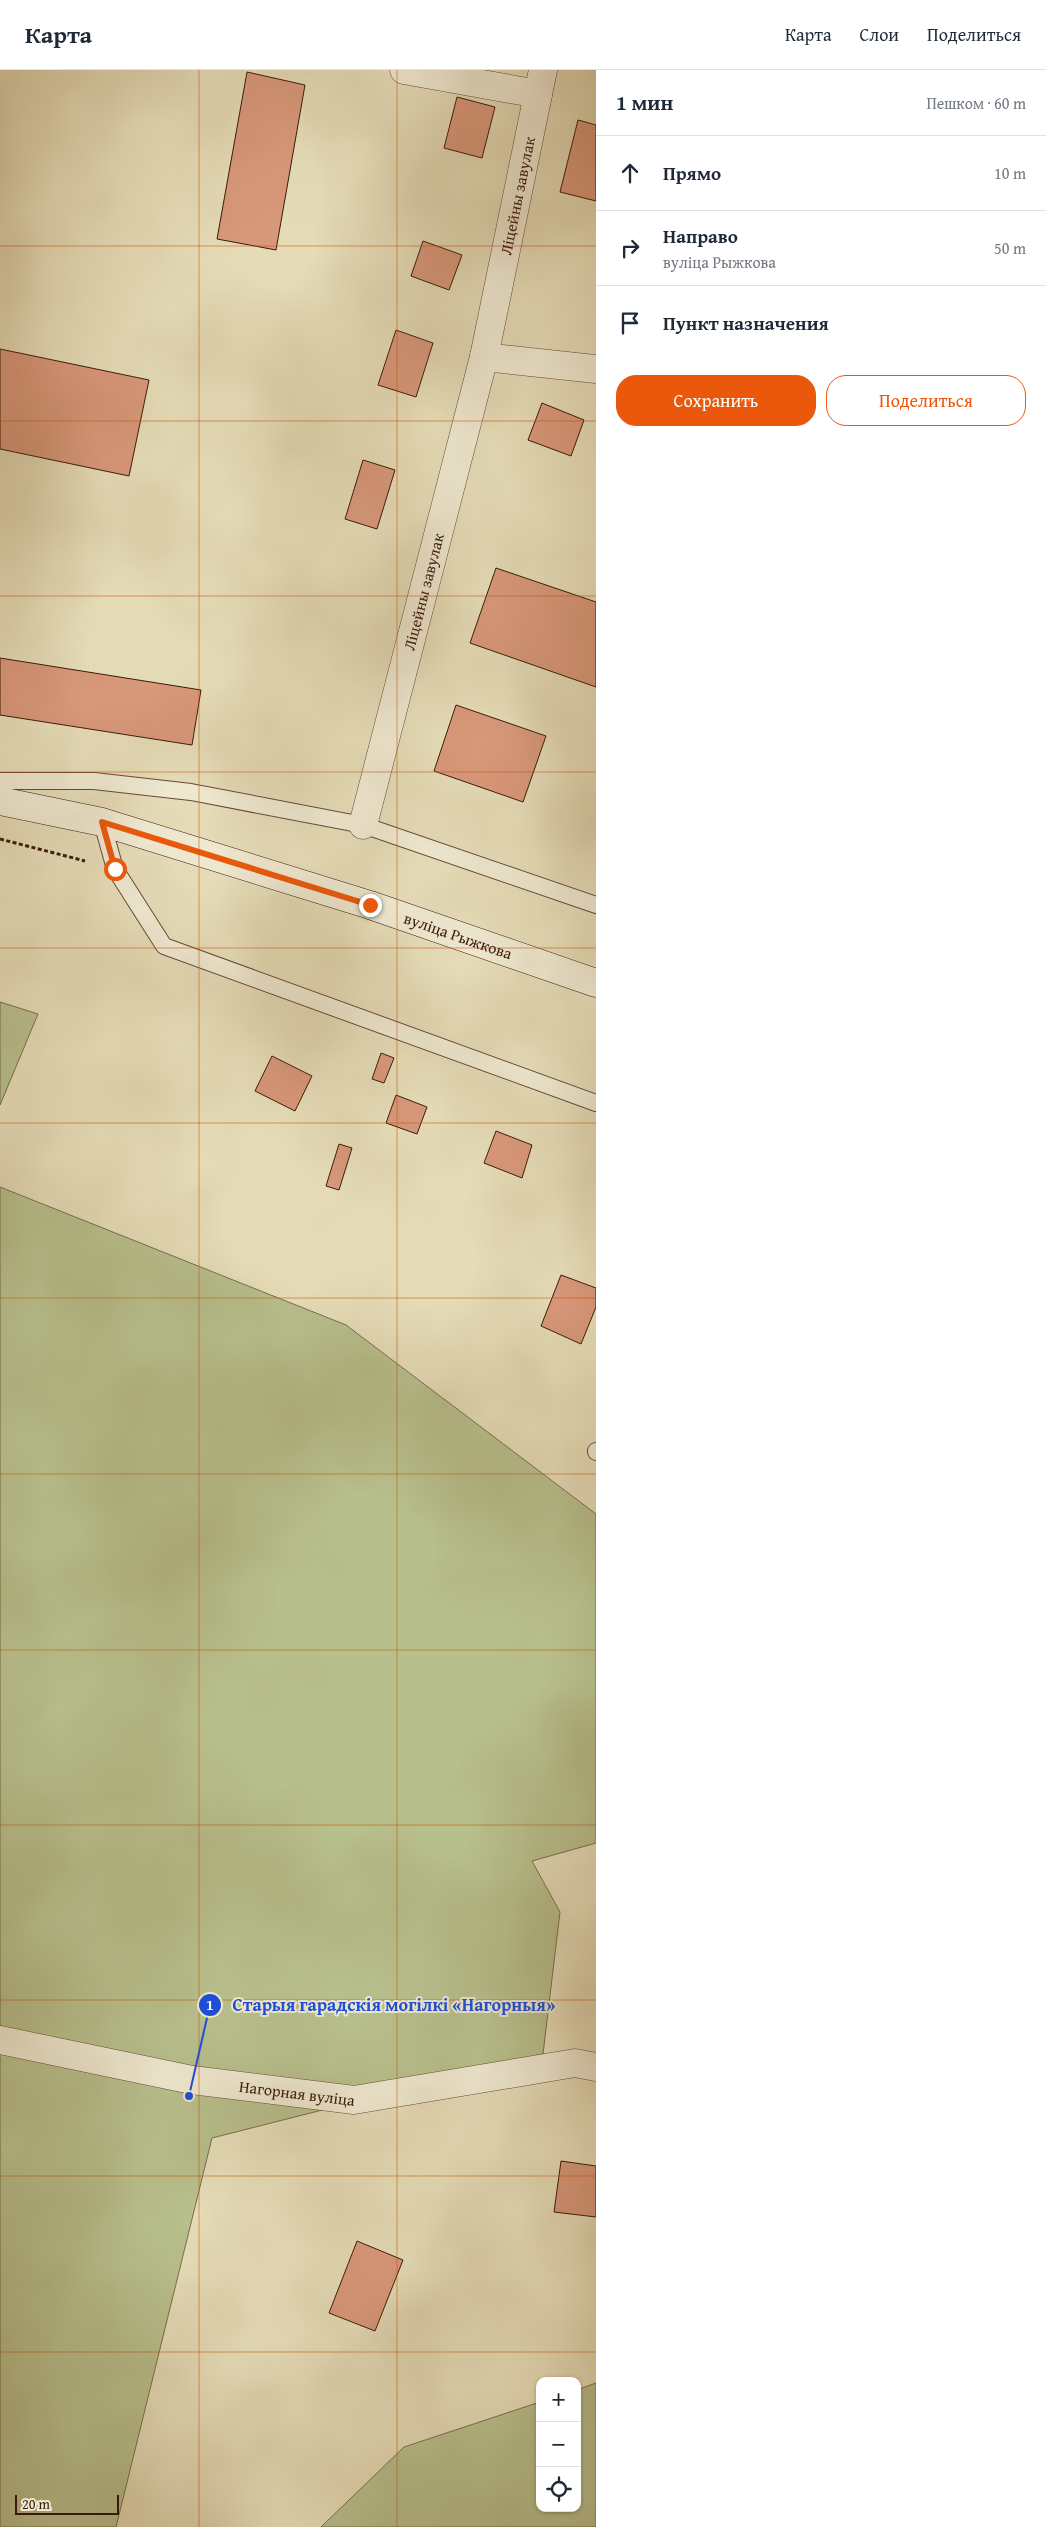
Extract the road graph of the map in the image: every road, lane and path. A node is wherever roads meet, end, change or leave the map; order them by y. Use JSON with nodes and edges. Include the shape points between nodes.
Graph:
{"nodes":[{"id":1,"x":404,"y":70,"type":"edge"},
{"id":2,"x":540,"y":82,"type":"edge"},
{"id":3,"x":484,"y":357,"type":"junction"},
{"id":4,"x":596,"y":368,"type":"edge"},
{"id":5,"x":0,"y":781,"type":"edge"},
{"id":6,"x":0,"y":802,"type":"edge"},
{"id":7,"x":102,"y":822,"type":"junction"},
{"id":8,"x":364,"y":825,"type":"junction"},
{"id":9,"x":0,"y":839,"type":"edge"},
{"id":10,"x":115,"y":869,"type":"junction"},
{"id":11,"x":596,"y":905,"type":"edge"},
{"id":12,"x":596,"y":983,"type":"edge"},
{"id":13,"x":596,"y":1103,"type":"edge"},
{"id":14,"x":0,"y":2040,"type":"edge"},
{"id":15,"x":596,"y":2067,"type":"edge"}],
"edges":[{"from":1,"to":2,"type":"street","name":"Ліцейны завулак"},
{"from":2,"to":3,"type":"street","name":"Ліцейны завулак"},
{"from":3,"to":4,"type":"street"},
{"from":3,"to":8,"type":"street","name":"Ліцейны завулак"},
{"from":5,"to":8,"type":"lane","via":[[94,781],[191,792]]},
{"from":6,"to":7,"type":"street","name":"вуліца Рыжкова"},
{"from":7,"to":10,"type":"lane"},
{"from":7,"to":12,"type":"street","name":"вуліца Рыжкова","via":[[370,905]]},
{"from":8,"to":11,"type":"lane"},
{"from":9,"to":10,"type":"path"},
{"from":10,"to":13,"type":"lane","via":[[164,946]]},
{"from":14,"to":15,"type":"street","name":"Нагорная вуліца","via":[[192,2080],[354,2100],[575,2063]]}]}
